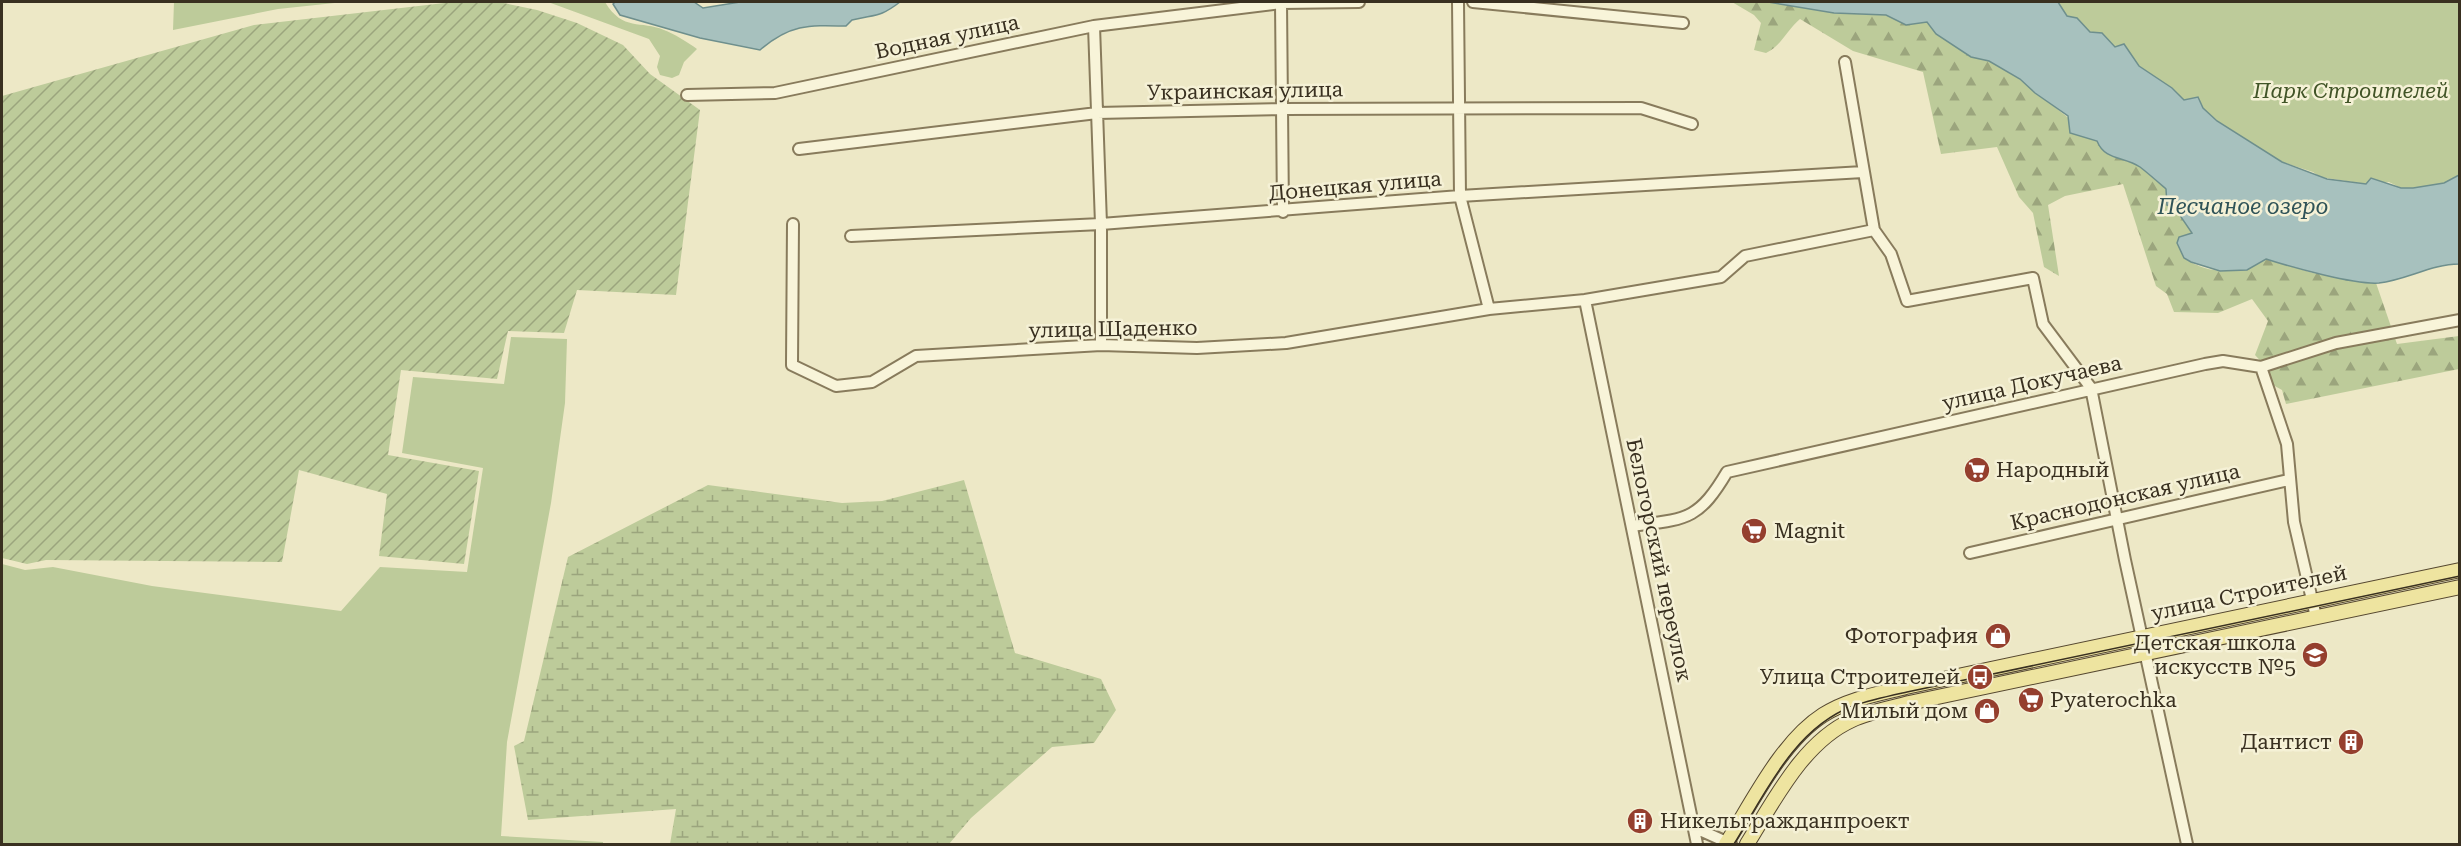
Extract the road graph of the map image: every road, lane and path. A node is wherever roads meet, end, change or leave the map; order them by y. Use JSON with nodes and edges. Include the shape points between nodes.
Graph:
{"nodes":[{"id":1,"x":1359,"y":2,"type":"edge"},
{"id":2,"x":1458,"y":2,"type":"edge"},
{"id":3,"x":1473,"y":2,"type":"edge"},
{"id":4,"x":1281,"y":3,"type":"edge"},
{"id":5,"x":1683,"y":23,"type":"dead end"},
{"id":6,"x":1094,"y":26,"type":"junction"},
{"id":7,"x":1845,"y":62,"type":"dead end"},
{"id":8,"x":687,"y":96,"type":"dead end"},
{"id":9,"x":1458,"y":108,"type":"junction"},
{"id":10,"x":1282,"y":110,"type":"junction"},
{"id":11,"x":1097,"y":113,"type":"junction"},
{"id":12,"x":1692,"y":124,"type":"dead end"},
{"id":13,"x":799,"y":150,"type":"dead end"},
{"id":14,"x":1863,"y":172,"type":"junction"},
{"id":15,"x":1460,"y":196,"type":"junction"},
{"id":16,"x":1283,"y":212,"type":"junction"},
{"id":17,"x":793,"y":224,"type":"dead end"},
{"id":18,"x":1101,"y":224,"type":"junction"},
{"id":19,"x":1874,"y":230,"type":"junction"},
{"id":20,"x":850,"y":236,"type":"dead end"},
{"id":21,"x":1585,"y":300,"type":"junction"},
{"id":22,"x":1489,"y":309,"type":"junction"},
{"id":23,"x":2460,"y":320,"type":"edge"},
{"id":24,"x":1101,"y":345,"type":"junction"},
{"id":25,"x":2261,"y":367,"type":"junction"},
{"id":26,"x":2091,"y":388,"type":"junction"},
{"id":27,"x":2288,"y":480,"type":"junction"},
{"id":28,"x":2117,"y":518,"type":"junction"},
{"id":29,"x":1632,"y":526,"type":"junction"},
{"id":30,"x":1970,"y":553,"type":"dead end"},
{"id":31,"x":2457,"y":570,"type":"edge"},
{"id":32,"x":2459,"y":587,"type":"edge"},
{"id":33,"x":2312,"y":601,"type":"junction"},
{"id":34,"x":2274,"y":609,"type":"junction"},
{"id":35,"x":2316,"y":617,"type":"junction"},
{"id":36,"x":2277,"y":625,"type":"junction"},
{"id":37,"x":2142,"y":637,"type":"junction"},
{"id":38,"x":2145,"y":653,"type":"junction"},
{"id":39,"x":1991,"y":669,"type":"junction"},
{"id":40,"x":1995,"y":685,"type":"junction"},
{"id":41,"x":1906,"y":687,"type":"junction"},
{"id":42,"x":1909,"y":703,"type":"junction"},
{"id":43,"x":1745,"y":814,"type":"junction"},
{"id":44,"x":1693,"y":827,"type":"junction"},
{"id":45,"x":1736,"y":828,"type":"junction"},
{"id":46,"x":1753,"y":835,"type":"edge"},
{"id":47,"x":1697,"y":844,"type":"edge"},
{"id":48,"x":1728,"y":844,"type":"edge"},
{"id":49,"x":2187,"y":844,"type":"edge"}],
"edges":[{"from":1,"to":4,"type":"street","name":"Водная улица"},
{"from":2,"to":9,"type":"street"},
{"from":3,"to":5,"type":"street"},
{"from":4,"to":6,"type":"street","name":"Водная улица"},
{"from":4,"to":10,"type":"street"},
{"from":6,"to":8,"type":"street","name":"Водная улица","via":[[776,93]]},
{"from":6,"to":11,"type":"street"},
{"from":7,"to":14,"type":"street"},
{"from":9,"to":10,"type":"street","name":"Украинская улица"},
{"from":9,"to":12,"type":"street","name":"Украинская улица","via":[[1641,108]]},
{"from":9,"to":15,"type":"street"},
{"from":10,"to":11,"type":"street","name":"Украинская улица"},
{"from":10,"to":16,"type":"street"},
{"from":11,"to":13,"type":"street","name":"Украинская улица"},
{"from":11,"to":18,"type":"street"},
{"from":14,"to":15,"type":"street","name":"Донецкая улица"},
{"from":14,"to":19,"type":"street"},
{"from":15,"to":16,"type":"street","name":"Донецкая улица"},
{"from":15,"to":22,"type":"street"},
{"from":16,"to":18,"type":"street","name":"Донецкая улица"},
{"from":17,"to":24,"type":"street","name":"улица Щаденко","via":[[792,365],[836,386],[872,382],[916,356]]},
{"from":18,"to":20,"type":"street","name":"Донецкая улица"},
{"from":18,"to":24,"type":"street"},
{"from":19,"to":21,"type":"street","name":"улица Щаденко","via":[[1745,256],[1721,277]]},
{"from":19,"to":26,"type":"street","via":[[1891,254],[1907,301],[2034,278],[2043,324]]},
{"from":21,"to":22,"type":"street","name":"улица Щаденко"},
{"from":21,"to":29,"type":"street","name":"Белогорский переулок"},
{"from":22,"to":24,"type":"street","name":"улица Щаденко","via":[[1286,343],[1197,348]]},
{"from":23,"to":25,"type":"street","name":"улица Докучаева","via":[[2336,343]]},
{"from":25,"to":26,"type":"street","name":"улица Докучаева","via":[[2223,361]]},
{"from":25,"to":27,"type":"street","via":[[2287,444]]},
{"from":26,"to":28,"type":"street"},
{"from":26,"to":29,"type":"street","name":"улица Докучаева","via":[[1727,472],[1694,514]]},
{"from":27,"to":28,"type":"street","name":"Краснодонская улица"},
{"from":27,"to":33,"type":"street"},
{"from":28,"to":30,"type":"street","name":"Краснодонская улица"},
{"from":28,"to":37,"type":"street"},
{"from":29,"to":44,"type":"street","name":"Белогорский переулок"},
{"from":31,"to":32,"type":"street"},
{"from":31,"to":33,"type":"main road","name":"улица Строителей"},
{"from":32,"to":35,"type":"main road","name":"улица Строителей"},
{"from":33,"to":34,"type":"main road","name":"улица Строителей"},
{"from":33,"to":35,"type":"street"},
{"from":34,"to":36,"type":"street"},
{"from":34,"to":37,"type":"main road","name":"улица Строителей"},
{"from":35,"to":36,"type":"main road","name":"улица Строителей"},
{"from":36,"to":38,"type":"main road","name":"улица Строителей"},
{"from":37,"to":38,"type":"street"},
{"from":37,"to":39,"type":"main road","name":"улица Строителей"},
{"from":38,"to":40,"type":"main road","name":"улица Строителей"},
{"from":38,"to":49,"type":"street"},
{"from":39,"to":40,"type":"street"},
{"from":39,"to":41,"type":"main road","name":"улица Строителей"},
{"from":40,"to":42,"type":"main road","name":"улица Строителей"},
{"from":41,"to":42,"type":"street"},
{"from":41,"to":43,"type":"main road","name":"улица Строителей","via":[[1850,702],[1822,715],[1794,741]]},
{"from":42,"to":46,"type":"main road","name":"улица Строителей","via":[[1852,719],[1829,733],[1810,750]]},
{"from":43,"to":45,"type":"main road","name":"улица Строителей"},
{"from":43,"to":46,"type":"street"},
{"from":44,"to":47,"type":"street","name":"Белогорский переулок"},
{"from":44,"to":48,"type":"street"},
{"from":45,"to":46,"type":"street"},
{"from":45,"to":48,"type":"main road","name":"улица Строителей"}]}
